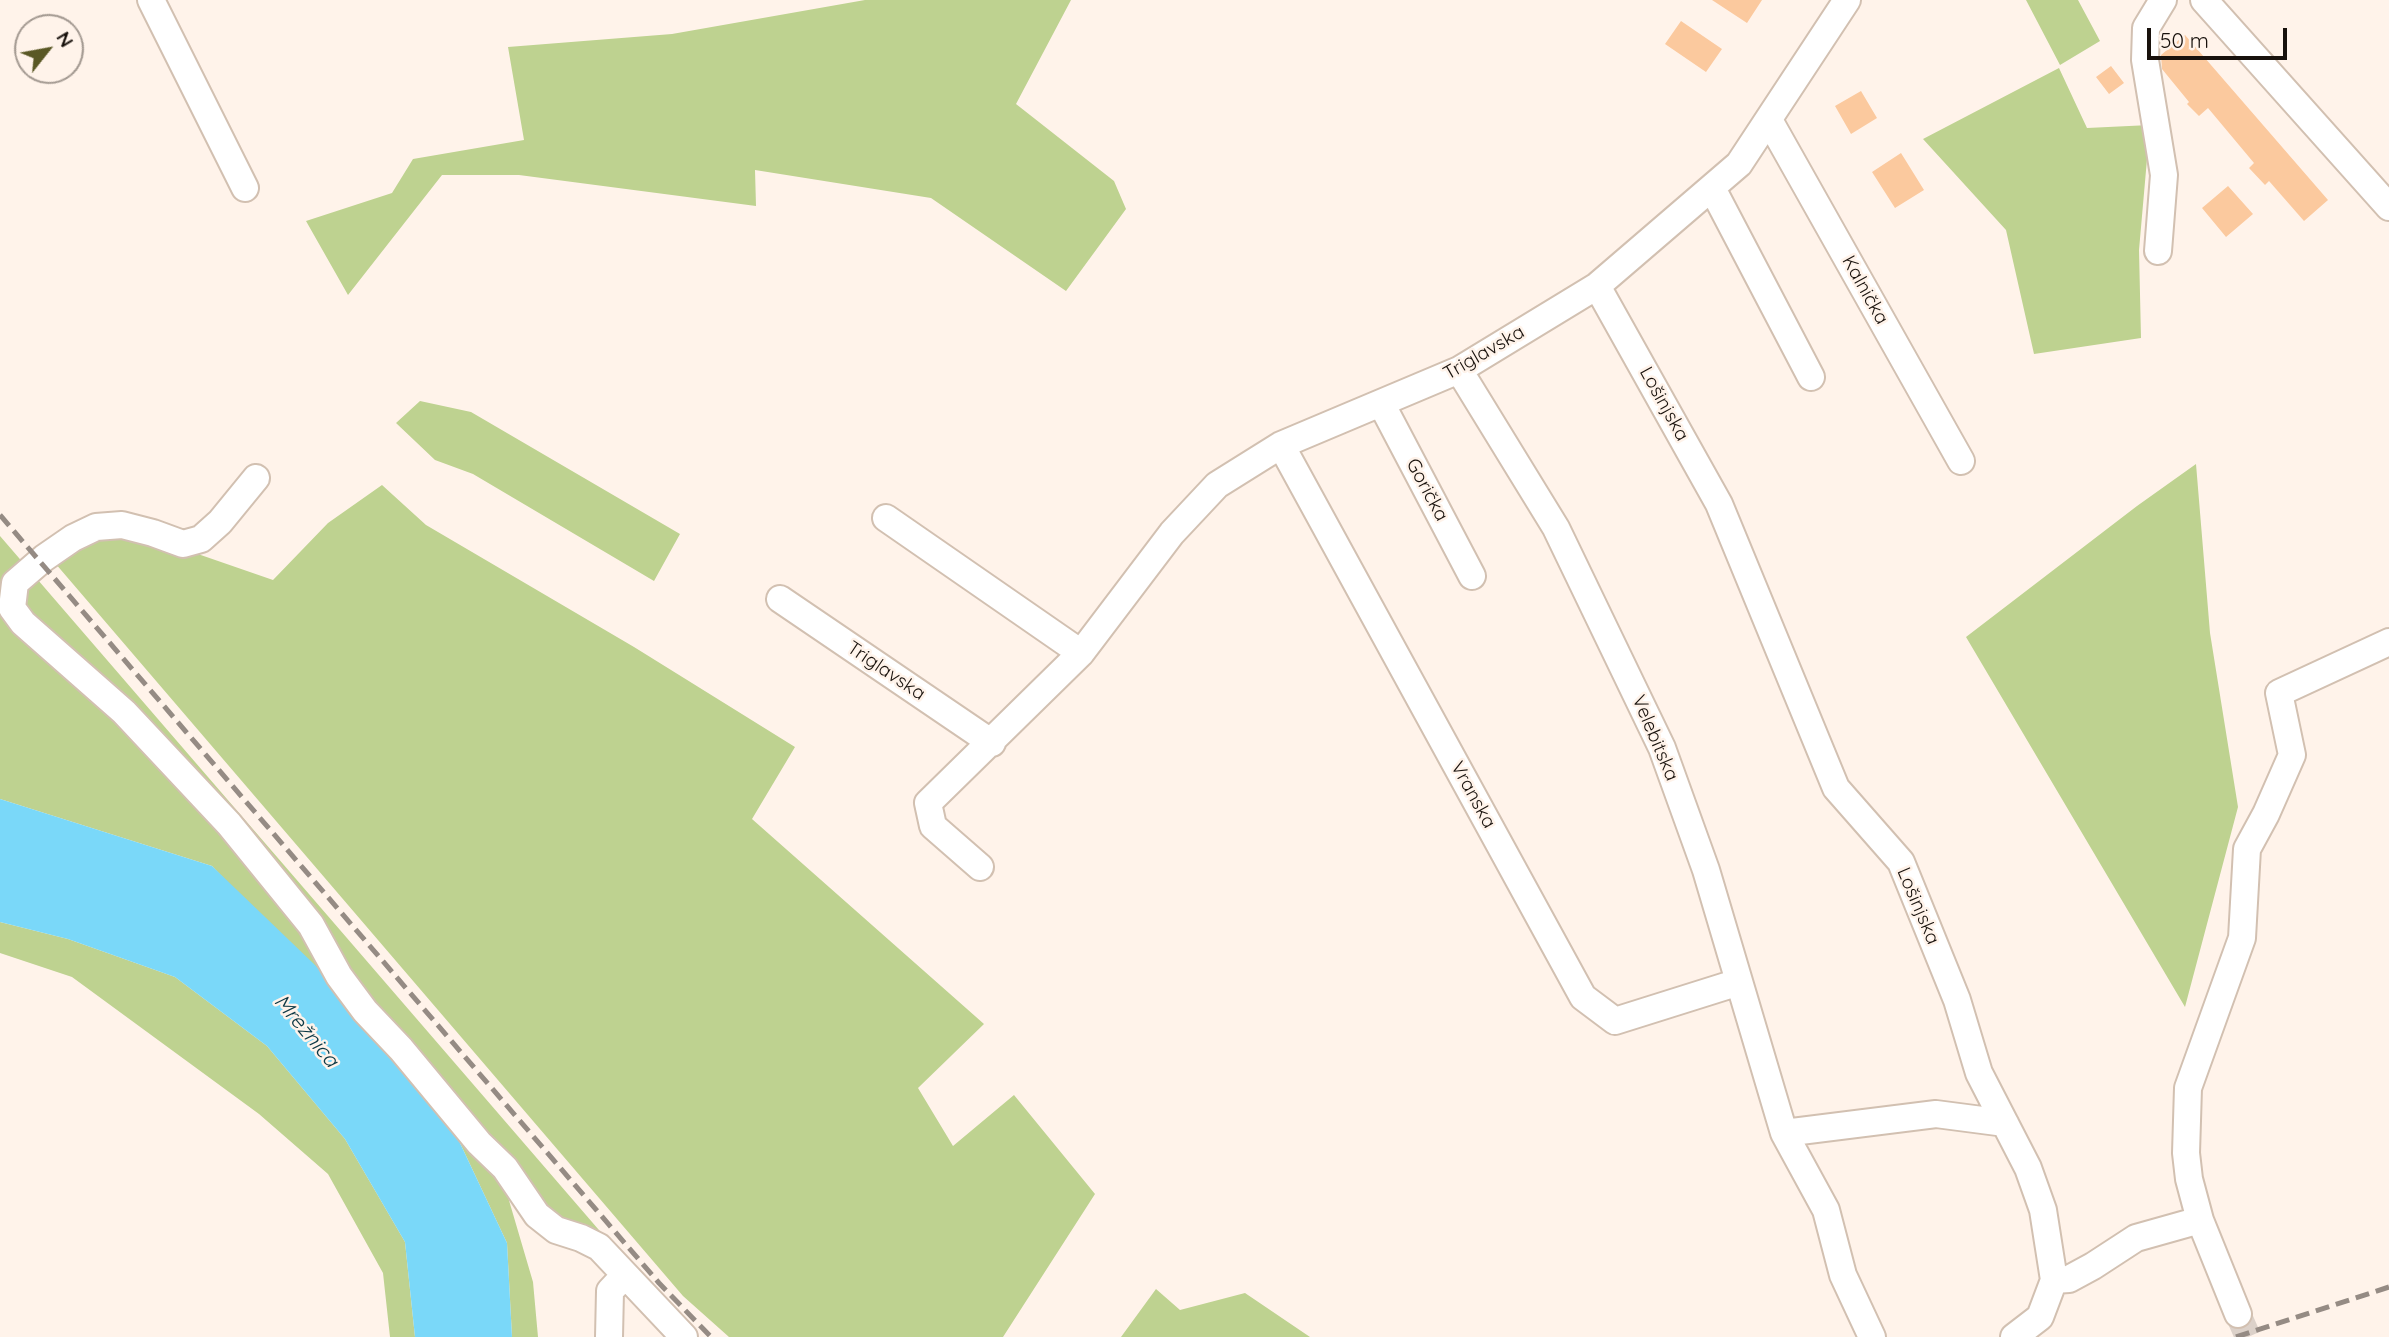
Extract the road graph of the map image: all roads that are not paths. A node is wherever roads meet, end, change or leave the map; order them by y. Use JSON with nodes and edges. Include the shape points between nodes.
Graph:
{"nodes":[{"id":1,"x":151,"y":0,"type":"edge"},
{"id":2,"x":1847,"y":0,"type":"edge"},
{"id":3,"x":2163,"y":0,"type":"edge"},
{"id":4,"x":2204,"y":0,"type":"edge"},
{"id":5,"x":1769,"y":120,"type":"junction"},
{"id":6,"x":245,"y":188,"type":"dead end"},
{"id":7,"x":1712,"y":188,"type":"junction"},
{"id":8,"x":2384,"y":194,"type":"edge"},
{"id":9,"x":2158,"y":251,"type":"dead end"},
{"id":10,"x":1597,"y":286,"type":"junction"},
{"id":11,"x":1459,"y":370,"type":"junction"},
{"id":12,"x":1811,"y":377,"type":"dead end"},
{"id":13,"x":1381,"y":403,"type":"junction"},
{"id":14,"x":1282,"y":445,"type":"junction"},
{"id":15,"x":1961,"y":460,"type":"dead end"},
{"id":16,"x":256,"y":478,"type":"dead end"},
{"id":17,"x":886,"y":518,"type":"dead end"},
{"id":18,"x":1472,"y":576,"type":"dead end"},
{"id":19,"x":7,"y":581,"type":"edge"},
{"id":20,"x":780,"y":599,"type":"dead end"},
{"id":21,"x":2389,"y":642,"type":"edge"},
{"id":22,"x":1081,"y":653,"type":"junction"},
{"id":23,"x":992,"y":743,"type":"junction"},
{"id":24,"x":980,"y":867,"type":"dead end"},
{"id":25,"x":1739,"y":982,"type":"junction"},
{"id":26,"x":2005,"y":1123,"type":"junction"},
{"id":27,"x":1783,"y":1133,"type":"junction"},
{"id":28,"x":2200,"y":1220,"type":"junction"},
{"id":29,"x":625,"y":1275,"type":"junction"},
{"id":30,"x":2054,"y":1280,"type":"junction"},
{"id":31,"x":2238,"y":1314,"type":"tunnel mouth"},
{"id":32,"x":609,"y":1337,"type":"edge"},
{"id":33,"x":684,"y":1337,"type":"edge"},
{"id":34,"x":1872,"y":1337,"type":"edge"},
{"id":35,"x":2014,"y":1337,"type":"edge"}],
"edges":[{"from":1,"to":6,"type":"street"},
{"from":2,"to":5,"type":"street","name":"Triglavska"},
{"from":3,"to":9,"type":"street","via":[[2146,28],[2145,60],[2164,175]]},
{"from":4,"to":8,"type":"street"},
{"from":5,"to":7,"type":"street","name":"Triglavska","via":[[1739,164]]},
{"from":5,"to":15,"type":"street","name":"Kalnička"},
{"from":7,"to":10,"type":"street","name":"Triglavska"},
{"from":7,"to":12,"type":"street"},
{"from":10,"to":11,"type":"street","name":"Triglavska"},
{"from":10,"to":26,"type":"street","name":"Lošinjska","via":[[1719,504],[1836,788],[1901,862],[1957,1000],[1979,1073]]},
{"from":11,"to":13,"type":"street","name":"Triglavska"},
{"from":11,"to":25,"type":"street","name":"Velebitska","via":[[1556,528],[1662,748],[1706,870]]},
{"from":13,"to":14,"type":"street","name":"Triglavska"},
{"from":13,"to":18,"type":"street","name":"Gorička"},
{"from":14,"to":22,"type":"street","name":"Triglavska","via":[[1217,485],[1172,533]]},
{"from":14,"to":25,"type":"street","name":"Vranska","via":[[1583,997],[1615,1021]]},
{"from":16,"to":19,"type":"street","via":[[201,539],[183,544],[122,525],[96,527]]},
{"from":17,"to":22,"type":"street"},
{"from":19,"to":29,"type":"street","via":[[12,608],[23,623],[124,712],[229,824],[311,925],[365,1011],[505,1168],[537,1215],[556,1230],[599,1247]]},
{"from":20,"to":23,"type":"street","name":"Triglavska"},
{"from":21,"to":28,"type":"street","via":[[2279,693],[2292,755],[2247,849],[2242,938],[2188,1088],[2186,1153]]},
{"from":22,"to":23,"type":"street","name":"Triglavska"},
{"from":23,"to":24,"type":"street","name":"Triglavska","via":[[928,803],[933,826]]},
{"from":25,"to":27,"type":"street","name":"Velebitska"},
{"from":26,"to":27,"type":"street","via":[[1936,1114]]},
{"from":26,"to":30,"type":"street","name":"Lošinjska","via":[[2043,1210]]},
{"from":27,"to":34,"type":"street","name":"Velebitska","via":[[1826,1210],[1843,1275]]},
{"from":28,"to":30,"type":"street","via":[[2136,1238],[2069,1279]]},
{"from":28,"to":31,"type":"street"},
{"from":29,"to":32,"type":"street","via":[[610,1291]]},
{"from":29,"to":33,"type":"street"},
{"from":30,"to":35,"type":"street","via":[[2040,1317]]}]}
